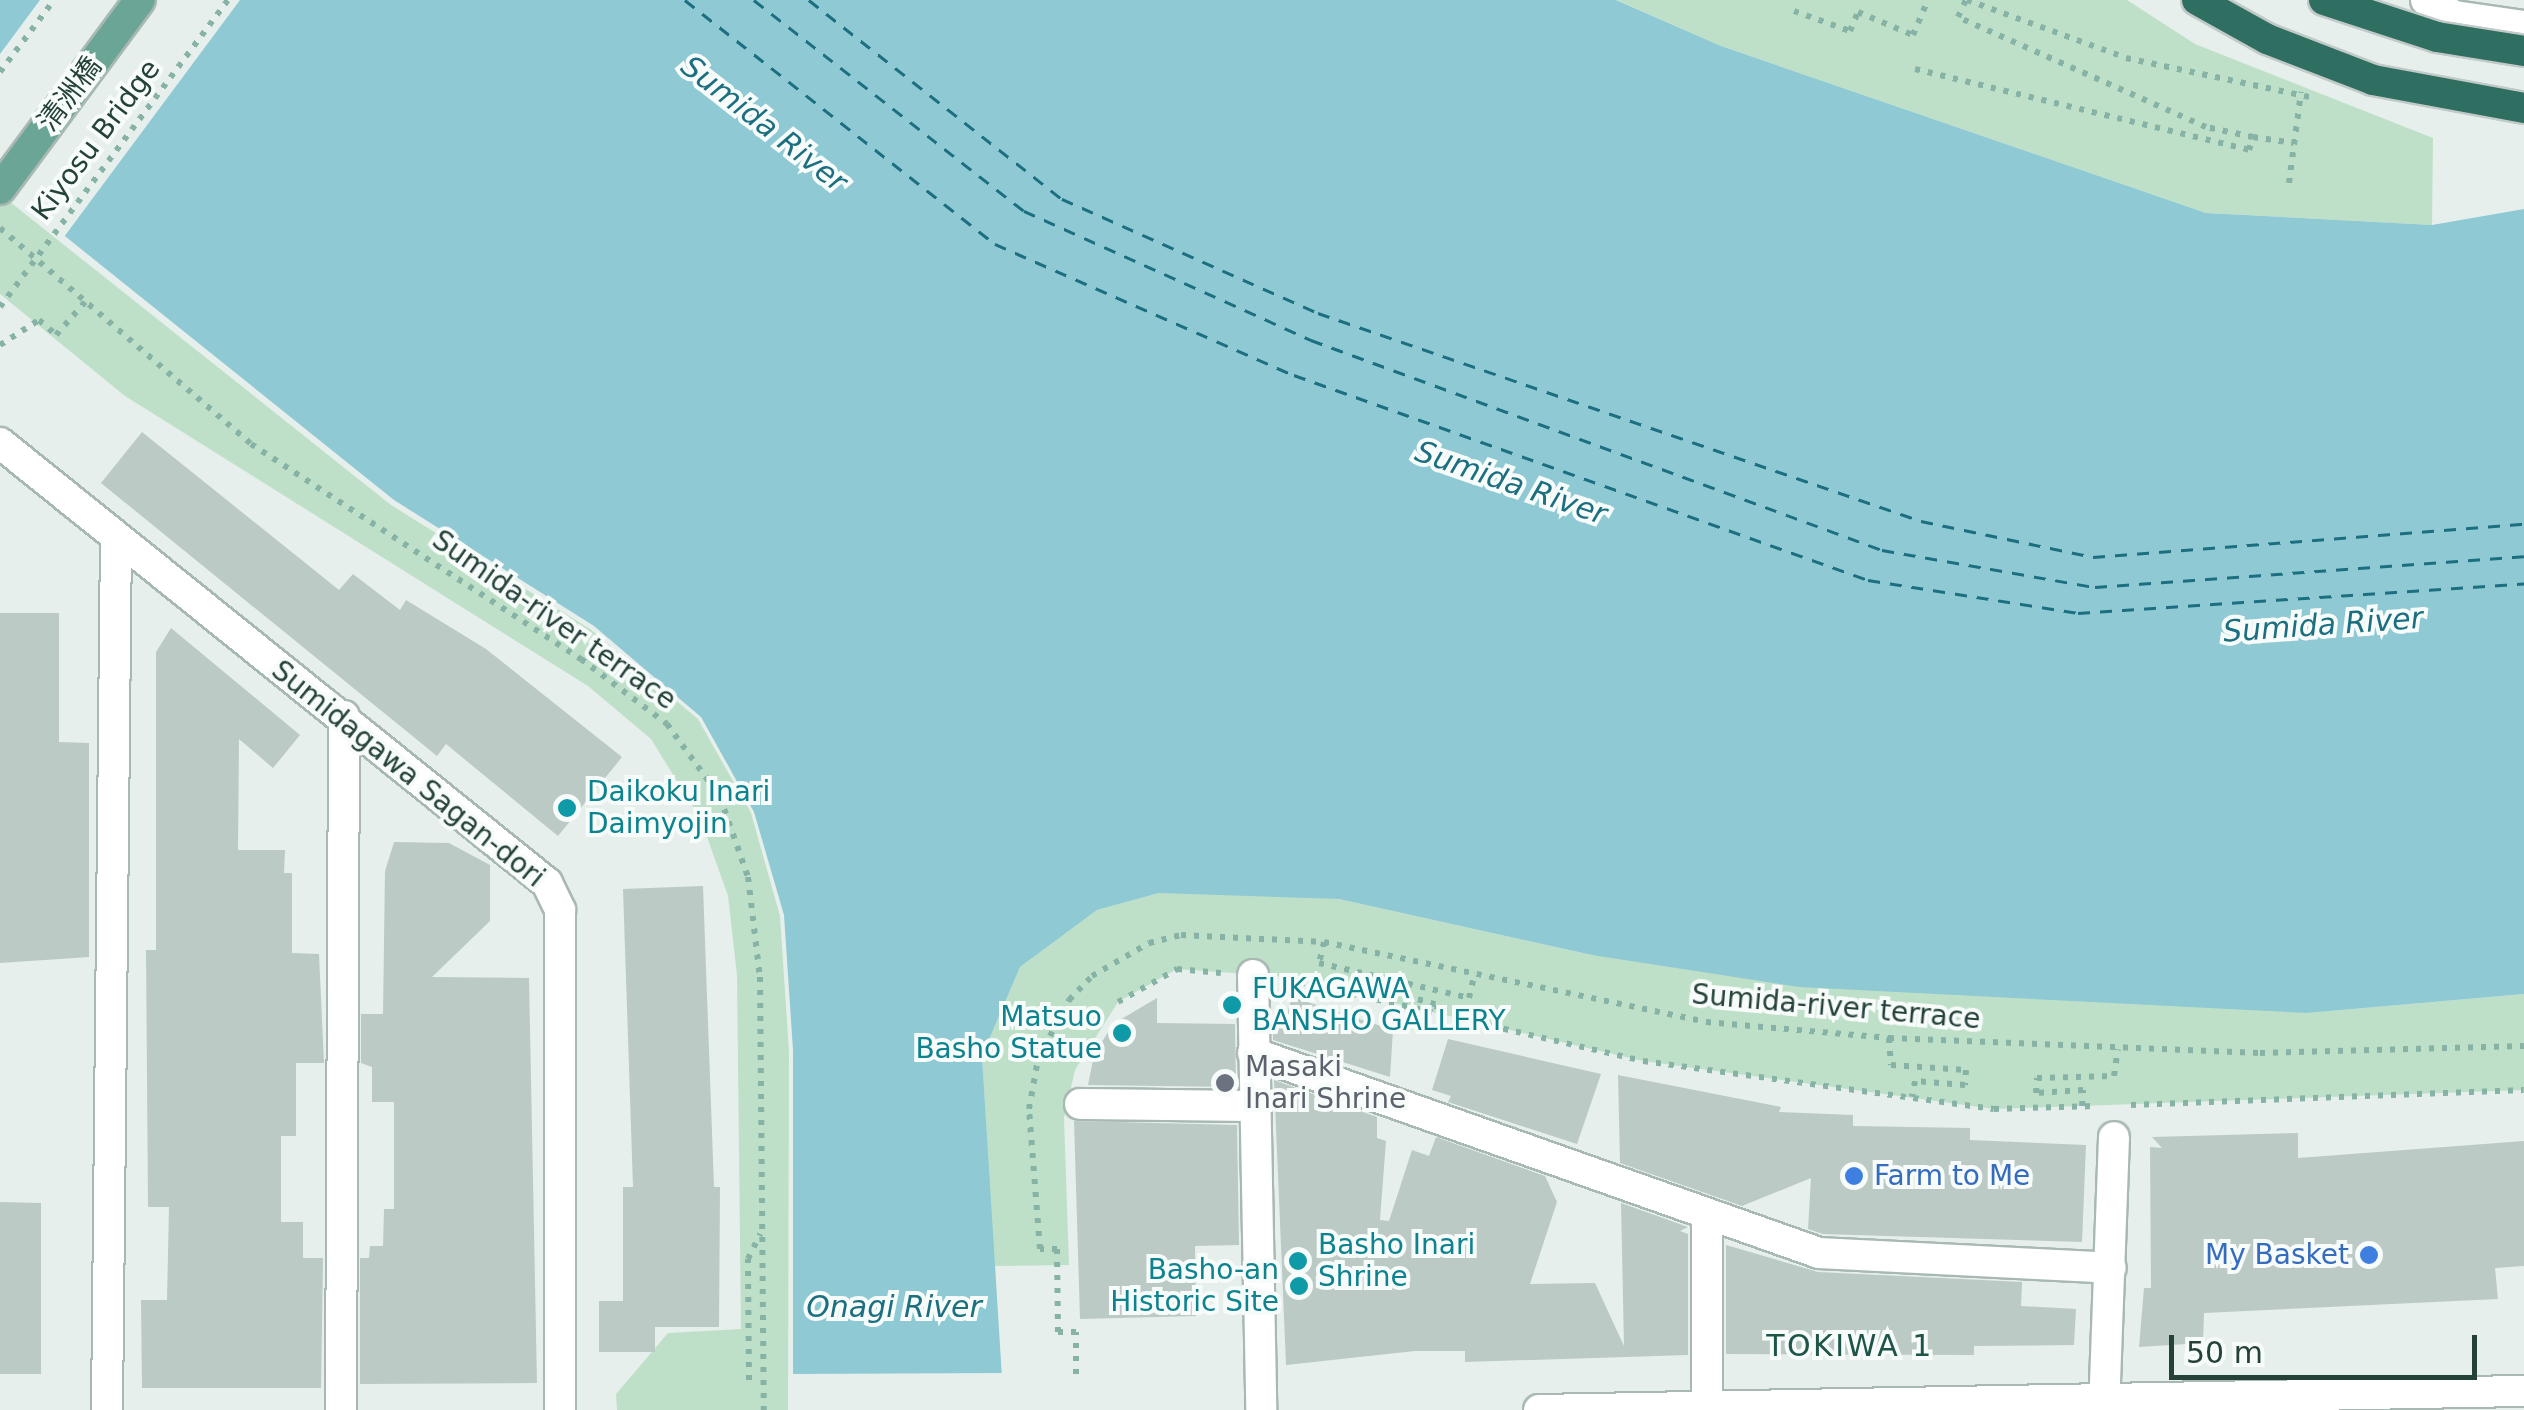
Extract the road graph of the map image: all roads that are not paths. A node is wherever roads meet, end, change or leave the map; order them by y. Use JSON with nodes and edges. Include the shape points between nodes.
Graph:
{"nodes":[{"id":1,"x":140,"y":0,"type":"edge"},
{"id":2,"x":2197,"y":0,"type":"edge"},
{"id":3,"x":2324,"y":0,"type":"edge"},
{"id":4,"x":2426,"y":0,"type":"edge"},
{"id":5,"x":2524,"y":26,"type":"edge"},
{"id":6,"x":2524,"y":51,"type":"edge"},
{"id":7,"x":2524,"y":108,"type":"edge"},
{"id":8,"x":0,"y":188,"type":"edge"},
{"id":9,"x":0,"y":443,"type":"edge"},
{"id":10,"x":116,"y":542,"type":"junction"},
{"id":11,"x":344,"y":716,"type":"junction"},
{"id":12,"x":1252,"y":975,"type":"road end"},
{"id":13,"x":1253,"y":1053,"type":"junction"},
{"id":14,"x":1080,"y":1104,"type":"dead end"},
{"id":15,"x":1255,"y":1106,"type":"junction"},
{"id":16,"x":2114,"y":1137,"type":"dead end"},
{"id":17,"x":1706,"y":1217,"type":"junction"},
{"id":18,"x":2111,"y":1268,"type":"junction"},
{"id":19,"x":2524,"y":1391,"type":"edge"},
{"id":20,"x":2355,"y":1403,"type":"edge"},
{"id":21,"x":2104,"y":1404,"type":"edge"},
{"id":22,"x":1707,"y":1408,"type":"edge"},
{"id":23,"x":107,"y":1410,"type":"edge"},
{"id":24,"x":341,"y":1410,"type":"edge"},
{"id":25,"x":560,"y":1410,"type":"edge"},
{"id":26,"x":1262,"y":1410,"type":"edge"},
{"id":27,"x":1539,"y":1410,"type":"edge"}],
"edges":[{"from":1,"to":8,"type":"main road","name":"清洲橋"},
{"from":2,"to":7,"type":"highway","bridge":true,"via":[[2267,39],[2373,80]]},
{"from":3,"to":6,"type":"highway","bridge":true,"via":[[2437,37]]},
{"from":4,"to":5,"type":"street","via":[[2454,16]]},
{"from":9,"to":10,"type":"street","name":"Sumidagawa Sagan-dori"},
{"from":10,"to":11,"type":"street","name":"Sumidagawa Sagan-dori"},
{"from":10,"to":23,"type":"street"},
{"from":11,"to":24,"type":"street"},
{"from":11,"to":25,"type":"street","name":"Sumidagawa Sagan-dori","via":[[547,884],[560,910]]},
{"from":12,"to":13,"type":"street"},
{"from":13,"to":15,"type":"street"},
{"from":13,"to":17,"type":"street"},
{"from":14,"to":15,"type":"street"},
{"from":15,"to":26,"type":"street"},
{"from":16,"to":18,"type":"street"},
{"from":17,"to":18,"type":"street","via":[[1819,1253]]},
{"from":17,"to":22,"type":"street"},
{"from":18,"to":21,"type":"street"},
{"from":19,"to":20,"type":"street"},
{"from":20,"to":21,"type":"street"},
{"from":21,"to":22,"type":"street"},
{"from":22,"to":27,"type":"street"}]}
